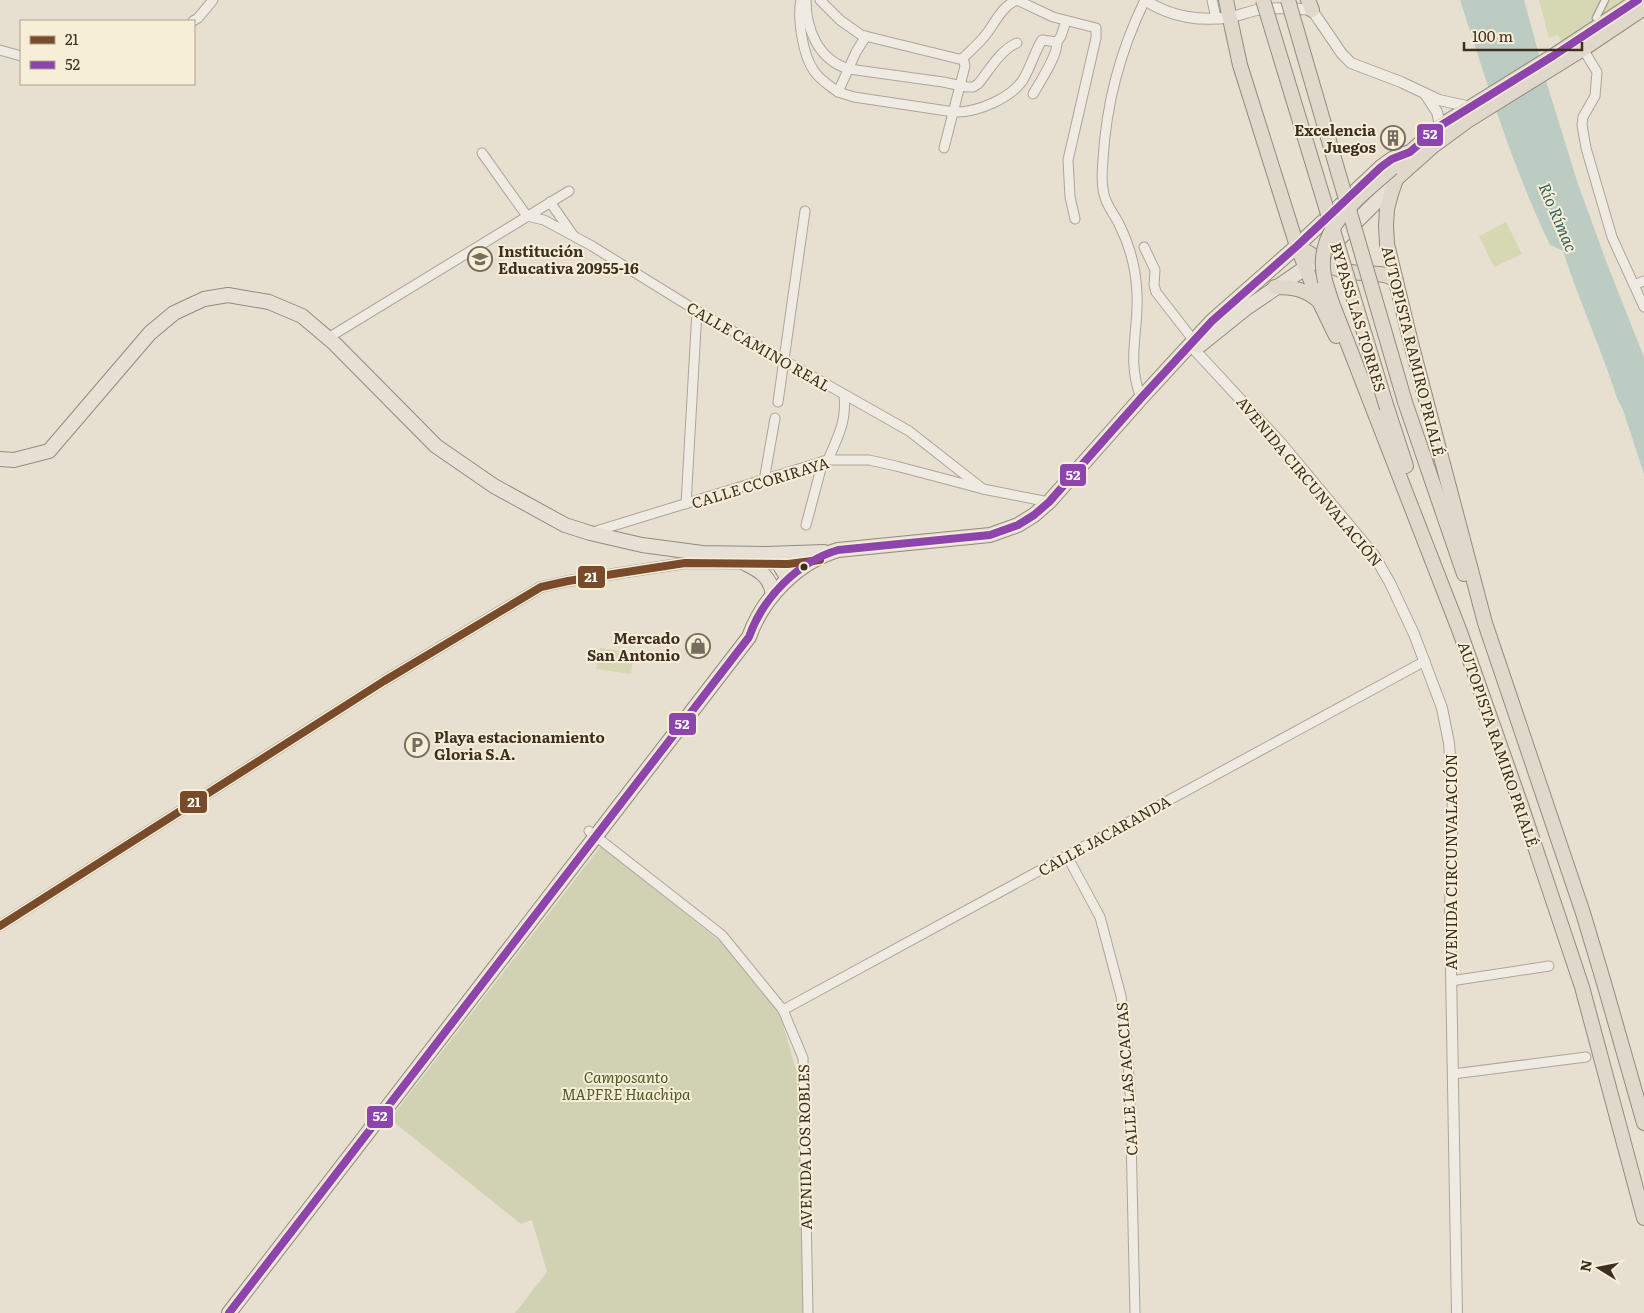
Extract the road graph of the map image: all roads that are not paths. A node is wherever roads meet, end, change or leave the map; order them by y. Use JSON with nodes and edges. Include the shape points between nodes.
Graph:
{"nodes":[{"id":1,"x":213,"y":0,"type":"edge"},
{"id":2,"x":801,"y":0,"type":"edge"},
{"id":3,"x":806,"y":0,"type":"edge"},
{"id":4,"x":820,"y":0,"type":"edge"},
{"id":5,"x":1145,"y":0,"type":"edge"},
{"id":6,"x":1212,"y":0,"type":"edge"},
{"id":7,"x":1226,"y":0,"type":"edge"},
{"id":8,"x":1263,"y":0,"type":"edge"},
{"id":9,"x":1288,"y":0,"type":"edge"},
{"id":10,"x":1605,"y":0,"type":"edge"},
{"id":11,"x":1638,"y":0,"type":"edge"},
{"id":12,"x":1312,"y":3,"type":"edge"},
{"id":13,"x":1644,"y":8,"type":"edge"},
{"id":14,"x":1223,"y":18,"type":"junction"},
{"id":15,"x":1596,"y":18,"type":"dead end"},
{"id":16,"x":195,"y":20,"type":"edge"},
{"id":17,"x":1066,"y":21,"type":"junction"},
{"id":18,"x":866,"y":36,"type":"junction"},
{"id":19,"x":1057,"y":42,"type":"junction"},
{"id":20,"x":1017,"y":43,"type":"dead end"},
{"id":21,"x":1583,"y":49,"type":"junction"},
{"id":22,"x":0,"y":50,"type":"edge"},
{"id":23,"x":20,"y":56,"type":"edge"},
{"id":24,"x":963,"y":58,"type":"junction"},
{"id":25,"x":1555,"y":60,"type":"junction"},
{"id":26,"x":849,"y":69,"type":"junction"},
{"id":27,"x":960,"y":86,"type":"junction"},
{"id":28,"x":838,"y":92,"type":"junction"},
{"id":29,"x":1424,"y":93,"type":"junction"},
{"id":30,"x":1033,"y":94,"type":"dead end"},
{"id":31,"x":1476,"y":108,"type":"junction"},
{"id":32,"x":954,"y":112,"type":"junction"},
{"id":33,"x":1441,"y":132,"type":"junction"},
{"id":34,"x":944,"y":148,"type":"dead end"},
{"id":35,"x":1410,"y":152,"type":"junction"},
{"id":36,"x":482,"y":153,"type":"dead end"},
{"id":37,"x":1394,"y":174,"type":"junction"},
{"id":38,"x":569,"y":190,"type":"dead end"},
{"id":39,"x":550,"y":202,"type":"junction"},
{"id":40,"x":805,"y":211,"type":"dead end"},
{"id":41,"x":528,"y":216,"type":"junction"},
{"id":42,"x":1075,"y":219,"type":"dead end"},
{"id":43,"x":574,"y":236,"type":"junction"},
{"id":44,"x":1297,"y":246,"type":"junction"},
{"id":45,"x":1144,"y":247,"type":"dead end"},
{"id":46,"x":1319,"y":258,"type":"junction"},
{"id":47,"x":1306,"y":267,"type":"junction"},
{"id":48,"x":1396,"y":281,"type":"junction"},
{"id":49,"x":1644,"y":281,"type":"edge"},
{"id":50,"x":1634,"y":285,"type":"junction"},
{"id":51,"x":1275,"y":287,"type":"junction"},
{"id":52,"x":1320,"y":303,"type":"junction"},
{"id":53,"x":1644,"y":306,"type":"edge"},
{"id":54,"x":697,"y":311,"type":"junction"},
{"id":55,"x":328,"y":338,"type":"junction"},
{"id":56,"x":1193,"y":345,"type":"junction"},
{"id":57,"x":784,"y":360,"type":"junction"},
{"id":58,"x":844,"y":395,"type":"junction"},
{"id":59,"x":1141,"y":398,"type":"junction"},
{"id":60,"x":778,"y":402,"type":"dead end"},
{"id":61,"x":775,"y":418,"type":"dead end"},
{"id":62,"x":0,"y":459,"type":"edge"},
{"id":63,"x":826,"y":460,"type":"junction"},
{"id":64,"x":764,"y":481,"type":"junction"},
{"id":65,"x":982,"y":489,"type":"junction"},
{"id":66,"x":1048,"y":502,"type":"junction"},
{"id":67,"x":686,"y":504,"type":"junction"},
{"id":68,"x":1413,"y":509,"type":"junction"},
{"id":69,"x":806,"y":526,"type":"dead end"},
{"id":70,"x":590,"y":533,"type":"junction"},
{"id":71,"x":838,"y":550,"type":"junction"},
{"id":72,"x":766,"y":554,"type":"junction"},
{"id":73,"x":812,"y":561,"type":"junction"},
{"id":74,"x":746,"y":564,"type":"junction"},
{"id":75,"x":779,"y":564,"type":"junction"},
{"id":76,"x":788,"y":579,"type":"junction"},
{"id":77,"x":773,"y":595,"type":"junction"},
{"id":78,"x":1486,"y":623,"type":"junction"},
{"id":79,"x":1460,"y":632,"type":"junction"},
{"id":80,"x":1425,"y":661,"type":"junction"},
{"id":81,"x":592,"y":833,"type":"junction"},
{"id":82,"x":1067,"y":856,"type":"junction"},
{"id":83,"x":0,"y":926,"type":"edge"},
{"id":84,"x":1549,"y":966,"type":"dead end"},
{"id":85,"x":1451,"y":981,"type":"junction"},
{"id":86,"x":784,"y":1010,"type":"junction"},
{"id":87,"x":1586,"y":1057,"type":"dead end"},
{"id":88,"x":1453,"y":1074,"type":"junction"},
{"id":89,"x":1644,"y":1123,"type":"edge"},
{"id":90,"x":1644,"y":1218,"type":"edge"},
{"id":91,"x":218,"y":1313,"type":"edge"},
{"id":92,"x":229,"y":1313,"type":"edge"},
{"id":93,"x":808,"y":1313,"type":"edge"},
{"id":94,"x":1134,"y":1313,"type":"edge"},
{"id":95,"x":1457,"y":1313,"type":"edge"}],
"edges":[{"from":1,"to":16,"type":"street"},
{"from":2,"to":28,"type":"street","via":[[804,48],[814,72]]},
{"from":3,"to":26,"type":"street","via":[[813,38],[827,56]]},
{"from":4,"to":18,"type":"street","via":[[840,20]]},
{"from":5,"to":14,"type":"street","via":[[1160,9],[1184,16],[1203,20]]},
{"from":5,"to":59,"type":"street","via":[[1125,49],[1113,91],[1103,141],[1102,184],[1104,196],[1133,262],[1137,293],[1133,364]]},
{"from":6,"to":14,"type":"street"},
{"from":7,"to":14,"type":"highway"},
{"from":8,"to":79,"type":"highway","name":"BYPASS LAS TORRES","bridge":true,"via":[[1387,408]]},
{"from":9,"to":78,"type":"highway","name":"BYPASS LAS TORRES","bridge":true,"via":[[1405,402],[1465,577]]},
{"from":10,"to":15,"type":"street"},
{"from":11,"to":25,"type":"highway"},
{"from":12,"to":14,"type":"street"},
{"from":12,"to":29,"type":"street","via":[[1342,54],[1351,63]]},
{"from":13,"to":21,"type":"highway"},
{"from":14,"to":44,"type":"highway"},
{"from":17,"to":19,"type":"street"},
{"from":17,"to":24,"type":"street","via":[[1017,0],[1010,3]]},
{"from":17,"to":42,"type":"street","via":[[1097,30],[1068,160]]},
{"from":18,"to":24,"type":"street"},
{"from":18,"to":26,"type":"street"},
{"from":19,"to":30,"type":"street","via":[[1054,55]]},
{"from":19,"to":32,"type":"street","via":[[1042,40],[1023,80],[1014,91],[995,102]]},
{"from":20,"to":27,"type":"street","via":[[1002,54],[978,84]]},
{"from":21,"to":25,"type":"highway"},
{"from":21,"to":50,"type":"street","via":[[1597,72],[1595,96],[1583,117],[1586,148],[1612,237]]},
{"from":22,"to":23,"type":"street"},
{"from":24,"to":27,"type":"street","via":[[965,66]]},
{"from":25,"to":31,"type":"highway"},
{"from":26,"to":27,"type":"street"},
{"from":26,"to":28,"type":"street"},
{"from":27,"to":32,"type":"street"},
{"from":28,"to":32,"type":"street"},
{"from":29,"to":31,"type":"street"},
{"from":29,"to":33,"type":"street","via":[[1437,112]]},
{"from":31,"to":33,"type":"highway"},
{"from":32,"to":34,"type":"street"},
{"from":33,"to":35,"type":"highway"},
{"from":33,"to":37,"type":"highway"},
{"from":35,"to":37,"type":"highway"},
{"from":35,"to":44,"type":"main road","via":[[1381,167]]},
{"from":36,"to":41,"type":"street"},
{"from":37,"to":46,"type":"main road"},
{"from":37,"to":48,"type":"highway","name":"AUTOPISTA RAMIRO PRIALÉ","via":[[1386,226]]},
{"from":37,"to":68,"type":"highway","name":"AUTOPISTA RAMIRO PRIALÉ","bridge":true,"via":[[1348,208],[1333,227],[1326,241],[1322,266],[1332,303]]},
{"from":38,"to":39,"type":"street"},
{"from":39,"to":41,"type":"street"},
{"from":39,"to":43,"type":"street"},
{"from":40,"to":57,"type":"street"},
{"from":41,"to":43,"type":"street","name":"CALLE CAMINO REAL","via":[[544,220]]},
{"from":41,"to":55,"type":"street"},
{"from":43,"to":54,"type":"street","name":"CALLE CAMINO REAL"},
{"from":44,"to":46,"type":"highway"},
{"from":44,"to":47,"type":"highway"},
{"from":44,"to":56,"type":"main road","via":[[1212,321]]},
{"from":45,"to":56,"type":"street","via":[[1155,270],[1156,292]]},
{"from":46,"to":47,"type":"main road"},
{"from":46,"to":48,"type":"highway","via":[[1342,271],[1389,275]]},
{"from":47,"to":51,"type":"main road"},
{"from":47,"to":52,"type":"highway"},
{"from":48,"to":78,"type":"highway","name":"AUTOPISTA RAMIRO PRIALÉ","via":[[1432,428]]},
{"from":49,"to":50,"type":"street"},
{"from":50,"to":53,"type":"street"},
{"from":51,"to":52,"type":"highway","via":[[1302,290]]},
{"from":51,"to":56,"type":"main road"},
{"from":52,"to":68,"type":"highway","via":[[1386,456]]},
{"from":54,"to":57,"type":"street","name":"CALLE CAMINO REAL"},
{"from":54,"to":67,"type":"street"},
{"from":55,"to":62,"type":"main road","via":[[302,316],[269,302],[228,295],[204,299],[174,313],[150,333],[49,450],[14,460]]},
{"from":55,"to":70,"type":"main road","via":[[436,446],[494,486],[565,524]]},
{"from":56,"to":59,"type":"main road"},
{"from":56,"to":73,"type":"main road","via":[[1070,491],[1024,529],[977,545]]},
{"from":56,"to":80,"type":"street","name":"AVENIDA CIRCUNVALACIÓN","via":[[1281,443],[1374,555],[1402,607]]},
{"from":57,"to":58,"type":"street","name":"CALLE CAMINO REAL"},
{"from":57,"to":60,"type":"street"},
{"from":58,"to":63,"type":"street","via":[[844,422]]},
{"from":58,"to":65,"type":"street","name":"CALLE CAMINO REAL","via":[[909,431]]},
{"from":59,"to":66,"type":"main road"},
{"from":61,"to":64,"type":"street"},
{"from":63,"to":64,"type":"street","name":"CALLE CCORIRAYA"},
{"from":63,"to":65,"type":"street","name":"CALLE CCORIRAYA","via":[[869,460]]},
{"from":63,"to":69,"type":"street"},
{"from":64,"to":67,"type":"street","name":"CALLE CCORIRAYA"},
{"from":65,"to":66,"type":"street","name":"CALLE CCORIRAYA"},
{"from":66,"to":71,"type":"main road","via":[[1018,525],[990,535]]},
{"from":67,"to":70,"type":"street","name":"CALLE CCORIRAYA"},
{"from":68,"to":79,"type":"highway","name":"AUTOPISTA RAMIRO PRIALÉ"},
{"from":70,"to":72,"type":"main road","via":[[702,553]]},
{"from":71,"to":72,"type":"main road"},
{"from":71,"to":73,"type":"main road"},
{"from":72,"to":75,"type":"main road"},
{"from":73,"to":75,"type":"street"},
{"from":73,"to":76,"type":"main road"},
{"from":74,"to":75,"type":"street"},
{"from":74,"to":77,"type":"main road","via":[[768,578]]},
{"from":74,"to":83,"type":"street","via":[[685,563],[541,587],[378,686]]},
{"from":75,"to":76,"type":"main road"},
{"from":76,"to":77,"type":"main road"},
{"from":77,"to":81,"type":"main road"},
{"from":78,"to":89,"type":"highway","name":"AUTOPISTA RAMIRO PRIALÉ","via":[[1583,912]]},
{"from":79,"to":90,"type":"highway","name":"AUTOPISTA RAMIRO PRIALÉ","via":[[1582,987]]},
{"from":80,"to":82,"type":"street","name":"CALLE JACARANDA"},
{"from":80,"to":85,"type":"street","name":"AVENIDA CIRCUNVALACIÓN","via":[[1442,708],[1451,756]]},
{"from":81,"to":86,"type":"street","name":"AVENIDA LOS ROBLES","via":[[722,935]]},
{"from":81,"to":91,"type":"main road"},
{"from":81,"to":92,"type":"main road"},
{"from":82,"to":86,"type":"street","name":"CALLE JACARANDA"},
{"from":82,"to":94,"type":"street","name":"CALLE LAS ACACIAS","via":[[1100,917],[1120,996],[1126,1036]]},
{"from":84,"to":85,"type":"street"},
{"from":85,"to":88,"type":"street","name":"AVENIDA CIRCUNVALACIÓN"},
{"from":86,"to":93,"type":"street","name":"AVENIDA LOS ROBLES","via":[[803,1058]]},
{"from":87,"to":88,"type":"street"},
{"from":88,"to":95,"type":"street","name":"AVENIDA CIRCUNVALACIÓN"}]}
